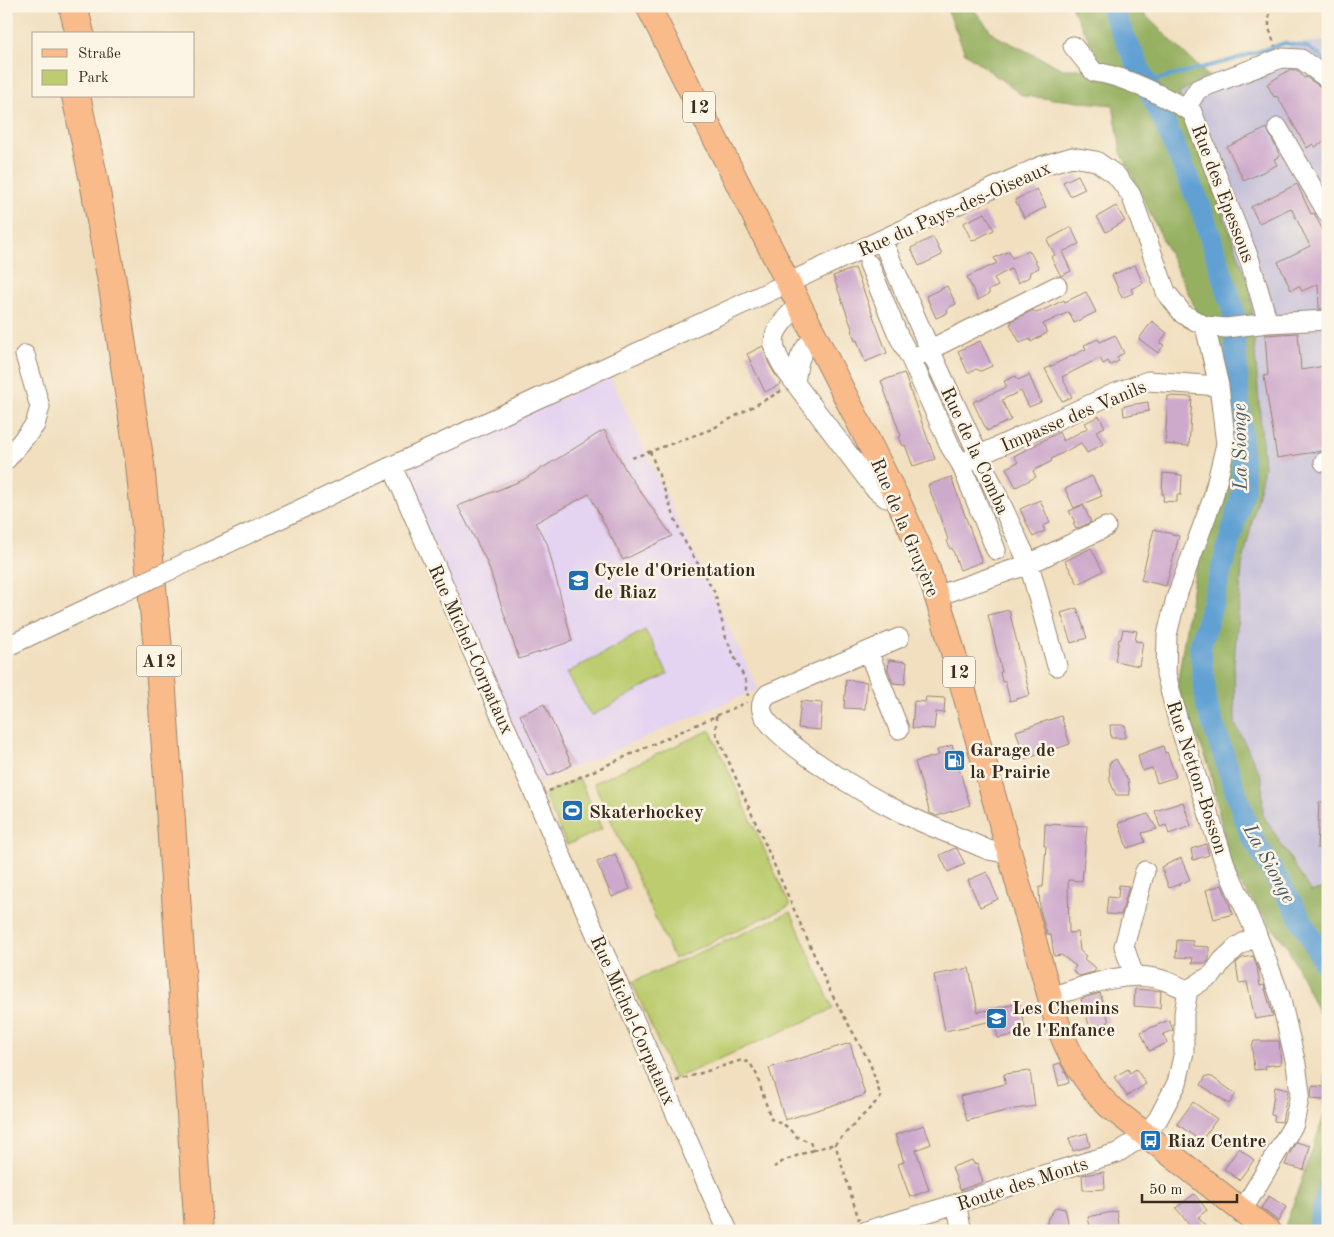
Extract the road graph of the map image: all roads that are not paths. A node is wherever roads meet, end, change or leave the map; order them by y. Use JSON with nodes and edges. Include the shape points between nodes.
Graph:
{"nodes":[{"id":1,"x":54,"y":6,"type":"edge"},
{"id":2,"x":73,"y":6,"type":"edge"},
{"id":3,"x":648,"y":6,"type":"edge"},
{"id":4,"x":60,"y":32,"type":"edge"},
{"id":5,"x":80,"y":32,"type":"edge"},
{"id":6,"x":1072,"y":46,"type":"dead end"},
{"id":7,"x":1328,"y":80,"type":"edge"},
{"id":8,"x":76,"y":98,"type":"edge"},
{"id":9,"x":94,"y":98,"type":"edge"},
{"id":10,"x":1180,"y":105,"type":"junction"},
{"id":11,"x":1278,"y":128,"type":"dead end"},
{"id":12,"x":1323,"y":193,"type":"edge"},
{"id":13,"x":1328,"y":214,"type":"edge"},
{"id":14,"x":882,"y":240,"type":"junction"},
{"id":15,"x":869,"y":264,"type":"dead end"},
{"id":16,"x":788,"y":282,"type":"junction"},
{"id":17,"x":1057,"y":286,"type":"dead end"},
{"id":18,"x":799,"y":304,"type":"junction"},
{"id":19,"x":1328,"y":320,"type":"edge"},
{"id":20,"x":1268,"y":323,"type":"junction"},
{"id":21,"x":1205,"y":326,"type":"junction"},
{"id":22,"x":816,"y":336,"type":"junction"},
{"id":23,"x":930,"y":350,"type":"junction"},
{"id":24,"x":25,"y":356,"type":"dead end"},
{"id":25,"x":911,"y":359,"type":"junction"},
{"id":26,"x":795,"y":383,"type":"junction"},
{"id":27,"x":1219,"y":386,"type":"junction"},
{"id":28,"x":873,"y":450,"type":"junction"},
{"id":29,"x":848,"y":455,"type":"junction"},
{"id":30,"x":979,"y":455,"type":"junction"},
{"id":31,"x":6,"y":460,"type":"edge"},
{"id":32,"x":961,"y":464,"type":"junction"},
{"id":33,"x":392,"y":466,"type":"junction"},
{"id":34,"x":896,"y":496,"type":"junction"},
{"id":35,"x":1106,"y":527,"type":"dead end"},
{"id":36,"x":996,"y":550,"type":"dead end"},
{"id":37,"x":1028,"y":564,"type":"junction"},
{"id":38,"x":937,"y":596,"type":"junction"},
{"id":39,"x":899,"y":638,"type":"dead end"},
{"id":40,"x":6,"y":647,"type":"edge"},
{"id":41,"x":868,"y":651,"type":"junction"},
{"id":42,"x":1057,"y":666,"type":"dead end"},
{"id":43,"x":899,"y":729,"type":"dead end"},
{"id":44,"x":1009,"y":850,"type":"junction"},
{"id":45,"x":1145,"y":871,"type":"dead end"},
{"id":46,"x":1257,"y":935,"type":"junction"},
{"id":47,"x":1134,"y":976,"type":"junction"},
{"id":48,"x":1188,"y":990,"type":"junction"},
{"id":49,"x":1050,"y":998,"type":"junction"},
{"id":50,"x":1145,"y":1135,"type":"junction"},
{"id":51,"x":956,"y":1204,"type":"junction"},
{"id":52,"x":1255,"y":1224,"type":"edge"},
{"id":53,"x":863,"y":1228,"type":"edge"},
{"id":54,"x":199,"y":1231,"type":"edge"},
{"id":55,"x":218,"y":1231,"type":"edge"},
{"id":56,"x":728,"y":1231,"type":"edge"},
{"id":57,"x":962,"y":1231,"type":"edge"}],
"edges":[{"from":1,"to":4,"type":"highway"},
{"from":2,"to":5,"type":"highway"},
{"from":3,"to":16,"type":"main road","name":"Rue de la Gruyère","number":"12"},
{"from":6,"to":10,"type":"street","via":[[1094,72],[1108,73]]},
{"from":7,"to":10,"type":"street","via":[[1301,59],[1282,58],[1198,89]]},
{"from":8,"to":54,"type":"highway","number":"A12","via":[[114,293],[145,512],[162,690]]},
{"from":9,"to":55,"type":"highway","number":"A12","via":[[133,291],[165,528],[181,690]]},
{"from":10,"to":20,"type":"street","name":"Rue des Epessous","via":[[1192,112],[1250,261]]},
{"from":11,"to":12,"type":"street"},
{"from":12,"to":13,"type":"street"},
{"from":14,"to":16,"type":"street","name":"Rue du Pays-des-Oiseaux"},
{"from":14,"to":21,"type":"street","name":"Rue du Pays-des-Oiseaux","via":[[1041,166],[1072,157],[1096,161],[1116,175],[1131,195],[1166,292],[1183,314]]},
{"from":14,"to":23,"type":"street","name":"Rue de la Comba"},
{"from":15,"to":25,"type":"street"},
{"from":16,"to":18,"type":"main road","name":"Rue de la Gruyère","number":"12"},
{"from":16,"to":33,"type":"street"},
{"from":17,"to":23,"type":"street"},
{"from":18,"to":22,"type":"main road","name":"Rue de la Gruyère","number":"12"},
{"from":18,"to":26,"type":"street","via":[[780,326],[773,342],[775,354]]},
{"from":19,"to":20,"type":"street"},
{"from":20,"to":21,"type":"street","name":"Rue du Pays-des-Oiseaux"},
{"from":21,"to":27,"type":"street","name":"Rue Netton-Bosson"},
{"from":22,"to":26,"type":"street","via":[[801,353]]},
{"from":22,"to":28,"type":"main road","name":"Rue de la Gruyère","number":"12"},
{"from":23,"to":25,"type":"street"},
{"from":23,"to":30,"type":"street","name":"Rue de la Comba"},
{"from":24,"to":31,"type":"street","via":[[40,407],[35,425]]},
{"from":25,"to":32,"type":"street"},
{"from":26,"to":29,"type":"street"},
{"from":27,"to":30,"type":"street","name":"Impasse des Vanils","via":[[1148,381]]},
{"from":27,"to":46,"type":"street","name":"Rue Netton-Bosson","via":[[1226,444],[1212,498],[1176,598],[1167,635],[1166,674],[1225,864]]},
{"from":28,"to":29,"type":"street"},
{"from":28,"to":34,"type":"main road","name":"Rue de la Gruyère","number":"12"},
{"from":29,"to":34,"type":"street","via":[[880,494],[886,498]]},
{"from":30,"to":32,"type":"street","name":"Impasse des Vanils"},
{"from":30,"to":37,"type":"street","name":"Rue de la Comba"},
{"from":32,"to":36,"type":"street"},
{"from":33,"to":40,"type":"street","bridge":true},
{"from":33,"to":56,"type":"street","name":"Rue Michel-Corpataux"},
{"from":34,"to":38,"type":"main road","name":"Rue de la Gruyère","number":"12"},
{"from":35,"to":37,"type":"street"},
{"from":37,"to":38,"type":"street"},
{"from":37,"to":42,"type":"street","name":"Rue de la Comba"},
{"from":38,"to":44,"type":"main road","name":"Rue de la Gruyère","number":"12"},
{"from":39,"to":41,"type":"street"},
{"from":41,"to":43,"type":"street"},
{"from":41,"to":44,"type":"street","via":[[768,694],[761,705],[765,717],[811,759],[864,792],[988,850]]},
{"from":44,"to":49,"type":"main road","name":"Rue de la Gruyère","number":"12"},
{"from":45,"to":47,"type":"street","via":[[1124,946]]},
{"from":46,"to":48,"type":"street","via":[[1238,946],[1222,960],[1213,974]]},
{"from":46,"to":52,"type":"street","name":"Rue Netton-Bosson","via":[[1280,996],[1300,1094],[1294,1124]]},
{"from":47,"to":48,"type":"street","via":[[1156,978]]},
{"from":47,"to":49,"type":"street","via":[[1105,981]]},
{"from":48,"to":50,"type":"street","name":"Route des Monts","via":[[1184,1013],[1184,1052],[1177,1083],[1158,1120]]},
{"from":49,"to":50,"type":"main road","name":"Rue de la Gruyère","number":"12","via":[[1065,1044],[1083,1076],[1109,1106]]},
{"from":50,"to":51,"type":"street","name":"Route des Monts","via":[[1117,1153]]},
{"from":50,"to":52,"type":"main road","name":"Rue de la Gruyère","number":"12"},
{"from":51,"to":53,"type":"street","name":"Route des Monts"},
{"from":51,"to":57,"type":"street"}]}
